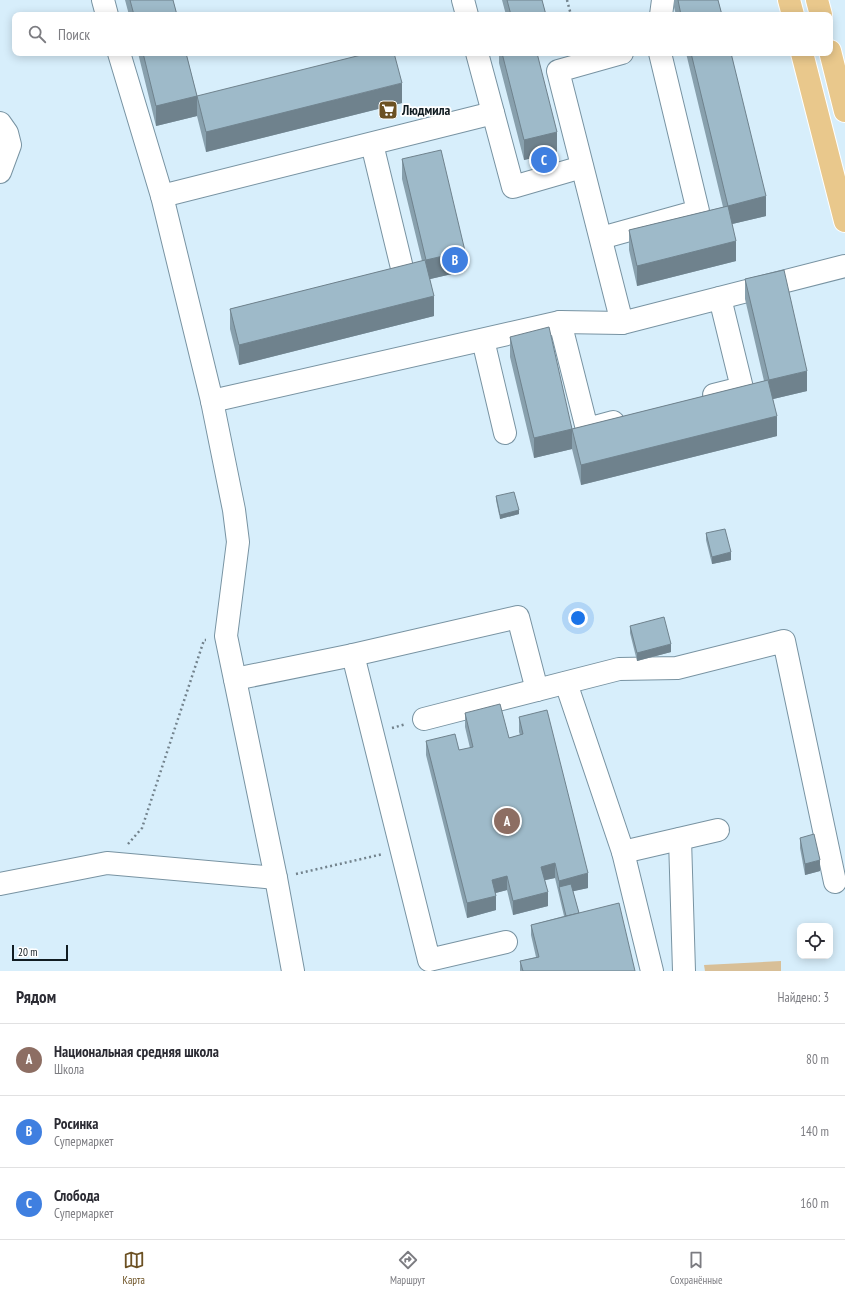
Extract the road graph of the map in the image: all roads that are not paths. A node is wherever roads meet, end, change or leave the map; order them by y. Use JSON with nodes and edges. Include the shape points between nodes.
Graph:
{"nodes":[{"id":1,"x":102,"y":0,"type":"edge"},
{"id":2,"x":463,"y":0,"type":"edge"},
{"id":3,"x":663,"y":0,"type":"edge"},
{"id":4,"x":789,"y":0,"type":"edge"},
{"id":5,"x":817,"y":0,"type":"edge"},
{"id":6,"x":106,"y":12,"type":"edge"},
{"id":7,"x":466,"y":12,"type":"edge"},
{"id":8,"x":661,"y":12,"type":"edge"},
{"id":9,"x":792,"y":12,"type":"edge"},
{"id":10,"x":820,"y":12,"type":"edge"},
{"id":11,"x":120,"y":56,"type":"edge"},
{"id":12,"x":478,"y":56,"type":"edge"},
{"id":13,"x":611,"y":56,"type":"edge"},
{"id":14,"x":661,"y":56,"type":"edge"},
{"id":15,"x":803,"y":56,"type":"edge"},
{"id":16,"x":831,"y":56,"type":"edge"},
{"id":17,"x":845,"y":111,"type":"edge"},
{"id":18,"x":493,"y":113,"type":"junction"},
{"id":19,"x":0,"y":122,"type":"edge"},
{"id":20,"x":372,"y":144,"type":"junction"},
{"id":21,"x":582,"y":167,"type":"junction"},
{"id":22,"x":0,"y":172,"type":"edge"},
{"id":23,"x":162,"y":196,"type":"junction"},
{"id":24,"x":845,"y":221,"type":"edge"},
{"id":25,"x":601,"y":238,"type":"junction"},
{"id":26,"x":845,"y":266,"type":"edge"},
{"id":27,"x":402,"y":268,"type":"edge"},
{"id":28,"x":720,"y":298,"type":"junction"},
{"id":29,"x":560,"y":322,"type":"junction"},
{"id":30,"x":622,"y":323,"type":"junction"},
{"id":31,"x":483,"y":340,"type":"junction"},
{"id":32,"x":696,"y":400,"type":"edge"},
{"id":33,"x":212,"y":401,"type":"junction"},
{"id":34,"x":634,"y":416,"type":"edge"},
{"id":35,"x":505,"y":433,"type":"dead end"},
{"id":36,"x":353,"y":655,"type":"junction"},
{"id":37,"x":235,"y":679,"type":"junction"},
{"id":38,"x":566,"y":683,"type":"junction"},
{"id":39,"x":537,"y":690,"type":"junction"},
{"id":40,"x":424,"y":719,"type":"road end"},
{"id":41,"x":718,"y":830,"type":"dead end"},
{"id":42,"x":680,"y":839,"type":"junction"},
{"id":43,"x":623,"y":852,"type":"junction"},
{"id":44,"x":276,"y":878,"type":"junction"},
{"id":45,"x":835,"y":882,"type":"dead end"},
{"id":46,"x":0,"y":884,"type":"edge"},
{"id":47,"x":506,"y":942,"type":"dead end"},
{"id":48,"x":293,"y":971,"type":"edge"},
{"id":49,"x":652,"y":971,"type":"edge"},
{"id":50,"x":684,"y":971,"type":"edge"}],
"edges":[{"from":1,"to":6,"type":"street"},
{"from":2,"to":7,"type":"street"},
{"from":3,"to":8,"type":"street"},
{"from":4,"to":9,"type":"main road"},
{"from":5,"to":10,"type":"main road"},
{"from":11,"to":23,"type":"street"},
{"from":12,"to":18,"type":"street"},
{"from":13,"to":21,"type":"street","via":[[558,71]]},
{"from":14,"to":25,"type":"street","via":[[698,211]]},
{"from":15,"to":24,"type":"main road"},
{"from":16,"to":17,"type":"main road"},
{"from":18,"to":20,"type":"street"},
{"from":18,"to":21,"type":"street","via":[[513,187]]},
{"from":19,"to":22,"type":"street","via":[[10,145]]},
{"from":20,"to":23,"type":"street"},
{"from":20,"to":27,"type":"street"},
{"from":21,"to":25,"type":"street"},
{"from":23,"to":33,"type":"street"},
{"from":25,"to":30,"type":"street"},
{"from":26,"to":28,"type":"street"},
{"from":28,"to":30,"type":"street"},
{"from":28,"to":32,"type":"street","via":[[742,388]]},
{"from":29,"to":30,"type":"street"},
{"from":29,"to":31,"type":"street"},
{"from":29,"to":34,"type":"street","via":[[587,429]]},
{"from":31,"to":33,"type":"street"},
{"from":31,"to":35,"type":"street"},
{"from":33,"to":37,"type":"street","via":[[238,542],[226,636]]},
{"from":36,"to":37,"type":"street"},
{"from":36,"to":39,"type":"street","via":[[518,617]]},
{"from":36,"to":47,"type":"street","via":[[429,960]]},
{"from":37,"to":44,"type":"street"},
{"from":38,"to":39,"type":"street"},
{"from":38,"to":43,"type":"street"},
{"from":38,"to":45,"type":"street","via":[[619,669],[677,668],[784,641]]},
{"from":39,"to":40,"type":"street"},
{"from":41,"to":42,"type":"street"},
{"from":42,"to":43,"type":"street"},
{"from":42,"to":50,"type":"street"},
{"from":43,"to":49,"type":"street"},
{"from":44,"to":46,"type":"street","via":[[107,863]]},
{"from":44,"to":48,"type":"street"}]}
